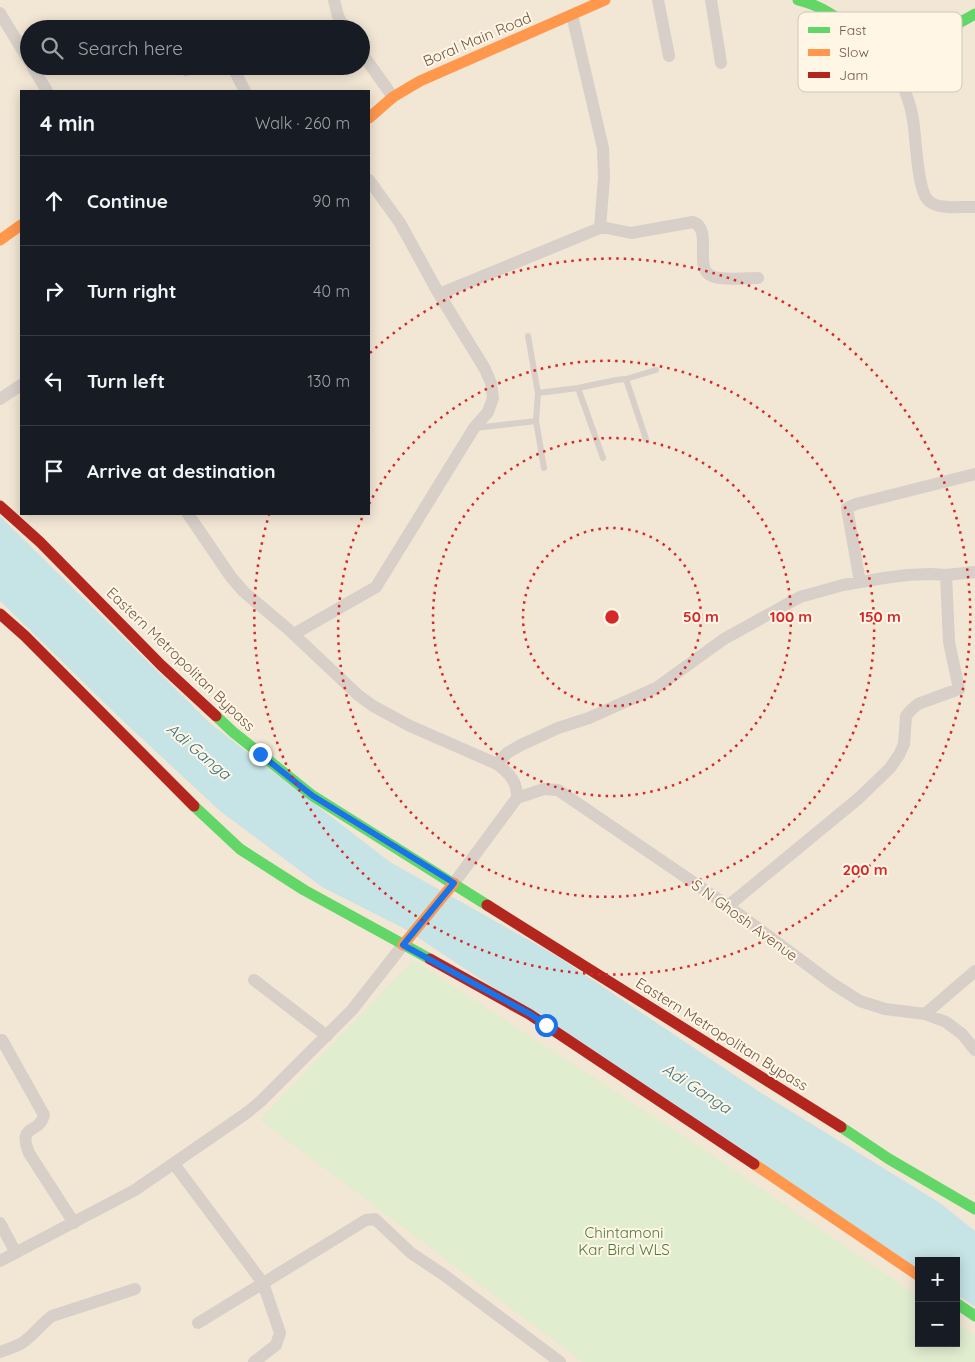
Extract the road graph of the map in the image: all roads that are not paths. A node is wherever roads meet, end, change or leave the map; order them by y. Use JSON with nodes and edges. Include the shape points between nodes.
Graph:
{"nodes":[{"id":1,"x":334,"y":0,"type":"edge"},
{"id":2,"x":605,"y":0,"type":"edge"},
{"id":3,"x":658,"y":0,"type":"edge"},
{"id":4,"x":711,"y":0,"type":"edge"},
{"id":5,"x":798,"y":0,"type":"edge"},
{"id":6,"x":828,"y":12,"type":"edge"},
{"id":7,"x":0,"y":13,"type":"edge"},
{"id":8,"x":975,"y":14,"type":"edge"},
{"id":9,"x":572,"y":15,"type":"junction"},
{"id":10,"x":340,"y":20,"type":"edge"},
{"id":11,"x":962,"y":22,"type":"edge"},
{"id":12,"x":20,"y":47,"type":"edge"},
{"id":13,"x":669,"y":56,"type":"dead end"},
{"id":14,"x":721,"y":63,"type":"dead end"},
{"id":15,"x":370,"y":65,"type":"edge"},
{"id":16,"x":37,"y":75,"type":"edge"},
{"id":17,"x":237,"y":75,"type":"edge"},
{"id":18,"x":46,"y":90,"type":"edge"},
{"id":19,"x":244,"y":90,"type":"edge"},
{"id":20,"x":904,"y":92,"type":"edge"},
{"id":21,"x":393,"y":97,"type":"junction"},
{"id":22,"x":370,"y":117,"type":"edge"},
{"id":23,"x":370,"y":181,"type":"edge"},
{"id":24,"x":975,"y":207,"type":"edge"},
{"id":25,"x":20,"y":226,"type":"edge"},
{"id":26,"x":600,"y":228,"type":"junction"},
{"id":27,"x":0,"y":240,"type":"edge"},
{"id":28,"x":758,"y":278,"type":"dead end"},
{"id":29,"x":439,"y":294,"type":"junction"},
{"id":30,"x":528,"y":336,"type":"dead end"},
{"id":31,"x":656,"y":370,"type":"dead end"},
{"id":32,"x":626,"y":379,"type":"junction"},
{"id":33,"x":20,"y":386,"type":"edge"},
{"id":34,"x":578,"y":388,"type":"junction"},
{"id":35,"x":538,"y":393,"type":"junction"},
{"id":36,"x":0,"y":399,"type":"edge"},
{"id":37,"x":536,"y":421,"type":"junction"},
{"id":38,"x":474,"y":428,"type":"junction"},
{"id":39,"x":646,"y":439,"type":"dead end"},
{"id":40,"x":604,"y":458,"type":"dead end"},
{"id":41,"x":544,"y":468,"type":"dead end"},
{"id":42,"x":975,"y":474,"type":"edge"},
{"id":43,"x":0,"y":506,"type":"edge"},
{"id":44,"x":189,"y":515,"type":"edge"},
{"id":45,"x":975,"y":572,"type":"edge"},
{"id":46,"x":946,"y":575,"type":"junction"},
{"id":47,"x":860,"y":582,"type":"junction"},
{"id":48,"x":0,"y":614,"type":"edge"},
{"id":49,"x":294,"y":634,"type":"junction"},
{"id":50,"x":496,"y":764,"type":"junction"},
{"id":51,"x":517,"y":798,"type":"junction"},
{"id":52,"x":454,"y":883,"type":"junction"},
{"id":53,"x":728,"y":906,"type":"junction"},
{"id":54,"x":403,"y":945,"type":"junction"},
{"id":55,"x":975,"y":971,"type":"edge"},
{"id":56,"x":254,"y":980,"type":"dead end"},
{"id":57,"x":925,"y":1014,"type":"junction"},
{"id":58,"x":327,"y":1036,"type":"junction"},
{"id":59,"x":2,"y":1040,"type":"dead end"},
{"id":60,"x":975,"y":1050,"type":"edge"},
{"id":61,"x":174,"y":1164,"type":"junction"},
{"id":62,"x":975,"y":1208,"type":"edge"},
{"id":63,"x":0,"y":1223,"type":"edge"},
{"id":64,"x":74,"y":1223,"type":"junction"},
{"id":65,"x":16,"y":1253,"type":"junction"},
{"id":66,"x":0,"y":1261,"type":"edge"},
{"id":67,"x":915,"y":1273,"type":"edge"},
{"id":68,"x":263,"y":1283,"type":"junction"},
{"id":69,"x":135,"y":1289,"type":"dead end"},
{"id":70,"x":960,"y":1305,"type":"edge"},
{"id":71,"x":975,"y":1316,"type":"edge"},
{"id":72,"x":198,"y":1323,"type":"dead end"},
{"id":73,"x":0,"y":1352,"type":"edge"},
{"id":74,"x":254,"y":1362,"type":"edge"},
{"id":75,"x":560,"y":1362,"type":"edge"}],
"edges":[{"from":1,"to":10,"type":"street"},
{"from":2,"to":9,"type":"main road","name":"Boral Main Road"},
{"from":3,"to":13,"type":"street"},
{"from":4,"to":14,"type":"street"},
{"from":5,"to":6,"type":"main road"},
{"from":7,"to":12,"type":"street"},
{"from":8,"to":11,"type":"main road"},
{"from":9,"to":21,"type":"main road","name":"Boral Main Road","via":[[420,81]]},
{"from":9,"to":26,"type":"street","via":[[603,148]]},
{"from":15,"to":21,"type":"street"},
{"from":16,"to":18,"type":"street"},
{"from":17,"to":19,"type":"street"},
{"from":20,"to":24,"type":"street","via":[[913,120],[919,176],[926,199],[941,206]]},
{"from":21,"to":22,"type":"main road","name":"Boral Main Road"},
{"from":23,"to":29,"type":"street","via":[[400,223]]},
{"from":25,"to":27,"type":"main road"},
{"from":26,"to":28,"type":"street","via":[[631,233],[693,222],[701,228],[705,270],[709,274]]},
{"from":26,"to":29,"type":"street"},
{"from":29,"to":38,"type":"street","via":[[486,368],[491,383],[493,398],[488,412]]},
{"from":30,"to":35,"type":"lane"},
{"from":31,"to":32,"type":"lane"},
{"from":32,"to":34,"type":"lane"},
{"from":32,"to":39,"type":"lane"},
{"from":33,"to":36,"type":"street"},
{"from":34,"to":35,"type":"lane"},
{"from":34,"to":40,"type":"lane"},
{"from":35,"to":37,"type":"lane"},
{"from":37,"to":38,"type":"lane"},
{"from":37,"to":41,"type":"lane"},
{"from":38,"to":49,"type":"street","via":[[376,587]]},
{"from":42,"to":47,"type":"street","via":[[847,508]]},
{"from":43,"to":52,"type":"main road","name":"Eastern Metropolitan Bypass","via":[[40,542],[161,666],[233,732],[313,796]]},
{"from":44,"to":49,"type":"street","via":[[244,592]]},
{"from":45,"to":46,"type":"street"},
{"from":46,"to":47,"type":"street","via":[[907,575]]},
{"from":46,"to":53,"type":"street","via":[[949,642],[959,689],[918,704],[911,710],[906,716],[904,744],[890,768]]},
{"from":47,"to":50,"type":"street","via":[[800,598],[724,639],[656,688],[558,728],[507,753]]},
{"from":48,"to":54,"type":"main road","via":[[240,849],[304,890]]},
{"from":49,"to":50,"type":"street","via":[[346,685],[373,706]]},
{"from":50,"to":51,"type":"street","via":[[515,780]]},
{"from":51,"to":52,"type":"street"},
{"from":51,"to":53,"type":"street","name":"S N Ghosh Avenue","via":[[544,789],[558,790]]},
{"from":52,"to":54,"type":"main road"},
{"from":52,"to":62,"type":"main road","name":"Eastern Metropolitan Bypass","via":[[889,1158]]},
{"from":53,"to":57,"type":"street","name":"S N Ghosh Avenue","via":[[860,1001],[885,1009]]},
{"from":54,"to":58,"type":"street","via":[[352,1010]]},
{"from":54,"to":67,"type":"main road","via":[[530,1014]]},
{"from":55,"to":57,"type":"street"},
{"from":56,"to":58,"type":"street"},
{"from":57,"to":60,"type":"street","name":"S N Ghosh Avenue","via":[[946,1022]]},
{"from":58,"to":61,"type":"street","via":[[261,1101]]},
{"from":59,"to":64,"type":"street","via":[[44,1114],[42,1121],[27,1132],[24,1142]]},
{"from":61,"to":64,"type":"street","via":[[135,1190]]},
{"from":61,"to":68,"type":"street"},
{"from":63,"to":65,"type":"street"},
{"from":64,"to":65,"type":"street"},
{"from":65,"to":66,"type":"street"},
{"from":68,"to":72,"type":"street"},
{"from":68,"to":74,"type":"street","via":[[280,1333],[276,1345]]},
{"from":68,"to":75,"type":"street","via":[[366,1220],[375,1218],[411,1253]]},
{"from":69,"to":73,"type":"street","via":[[52,1316],[24,1342]]},
{"from":70,"to":71,"type":"main road"}]}
